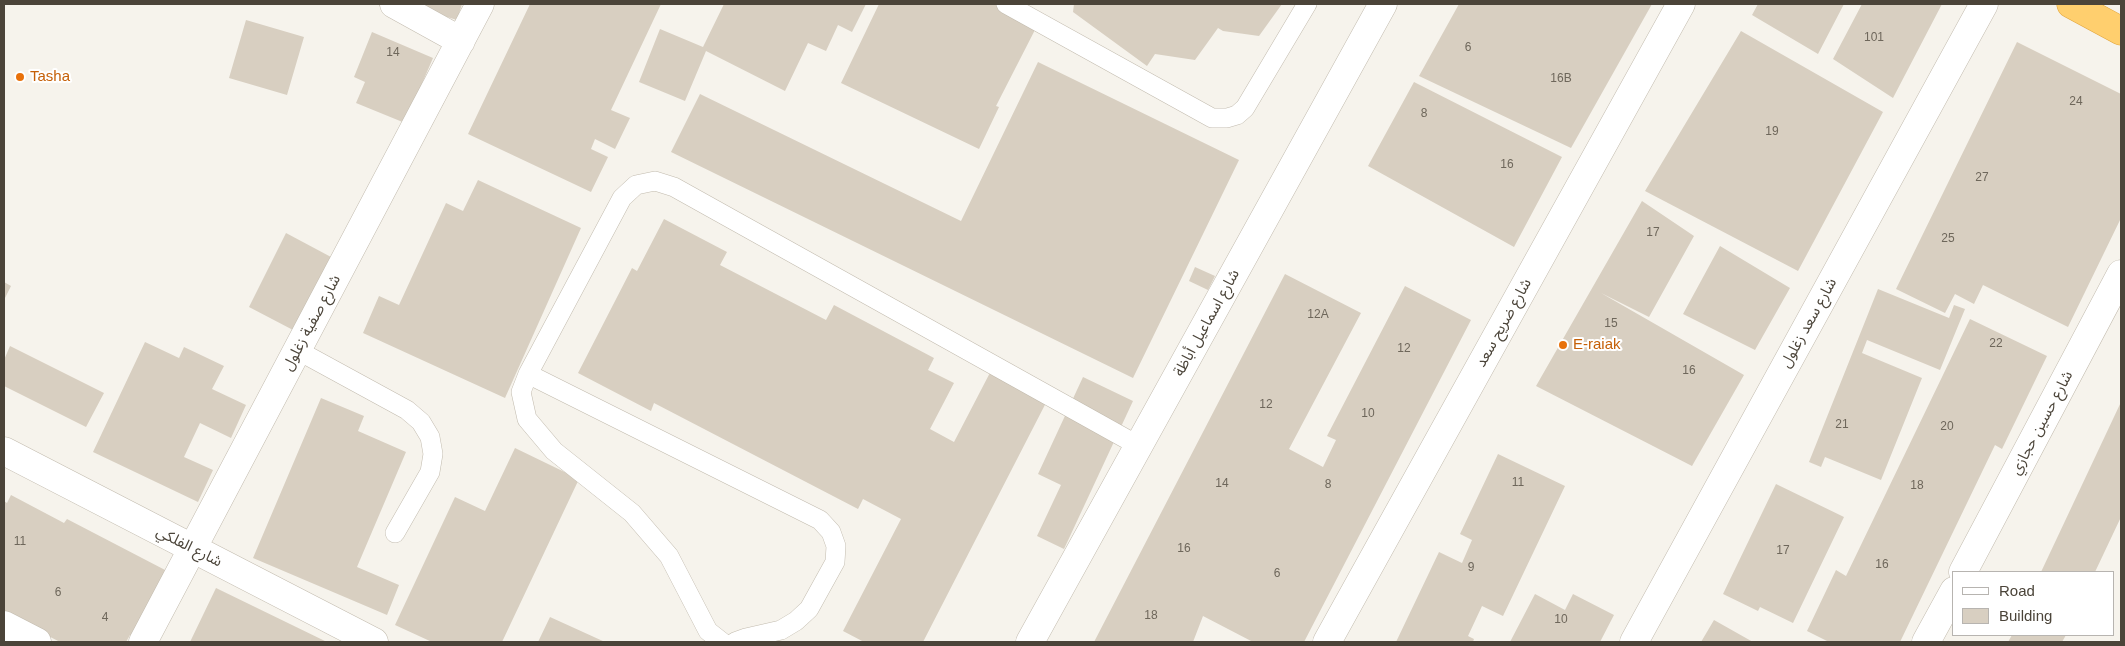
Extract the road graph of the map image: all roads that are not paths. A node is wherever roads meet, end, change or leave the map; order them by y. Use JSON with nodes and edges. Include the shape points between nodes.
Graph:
{"nodes":[{"id":1,"x":394,"y":4,"type":"edge"},
{"id":2,"x":480,"y":4,"type":"edge"},
{"id":3,"x":1006,"y":4,"type":"edge"},
{"id":4,"x":1307,"y":4,"type":"edge"},
{"id":5,"x":1383,"y":4,"type":"edge"},
{"id":6,"x":1681,"y":4,"type":"edge"},
{"id":7,"x":1984,"y":4,"type":"edge"},
{"id":8,"x":2071,"y":4,"type":"edge"},
{"id":9,"x":2121,"y":31,"type":"edge"},
{"id":10,"x":461,"y":41,"type":"junction"},
{"id":11,"x":2121,"y":274,"type":"edge"},
{"id":12,"x":298,"y":350,"type":"junction"},
{"id":13,"x":528,"y":374,"type":"junction"},
{"id":14,"x":1139,"y":446,"type":"junction"},
{"id":15,"x":4,"y":451,"type":"edge"},
{"id":16,"x":395,"y":533,"type":"dead end"},
{"id":17,"x":192,"y":549,"type":"junction"},
{"id":18,"x":1964,"y":571,"type":"edge"},
{"id":19,"x":1952,"y":594,"type":"edge"},
{"id":20,"x":4,"y":625,"type":"edge"},
{"id":21,"x":37,"y":642,"type":"edge"},
{"id":22,"x":143,"y":642,"type":"edge"},
{"id":23,"x":374,"y":642,"type":"edge"},
{"id":24,"x":722,"y":642,"type":"edge"},
{"id":25,"x":735,"y":642,"type":"edge"},
{"id":26,"x":1030,"y":642,"type":"edge"},
{"id":27,"x":1327,"y":642,"type":"edge"},
{"id":28,"x":1634,"y":642,"type":"edge"},
{"id":29,"x":1926,"y":642,"type":"edge"}],
"edges":[{"from":1,"to":10,"type":"street"},
{"from":2,"to":10,"type":"street","name":"شارع صفية زغلول"},
{"from":3,"to":4,"type":"lane","via":[[1212,118],[1227,118],[1246,108]]},
{"from":5,"to":14,"type":"street","name":"شارع اسماعيل أباظة"},
{"from":6,"to":27,"type":"street","name":"شارع ضريح سعد"},
{"from":7,"to":28,"type":"street","name":"شارع سعد زغلول"},
{"from":8,"to":9,"type":"highway"},
{"from":10,"to":12,"type":"street","name":"شارع صفية زغلول"},
{"from":11,"to":18,"type":"street","name":"شارع حسين حجازي"},
{"from":12,"to":16,"type":"lane","via":[[407,410],[421,422],[430,437],[433,454],[430,472]]},
{"from":12,"to":17,"type":"street","name":"شارع صفية زغلول"},
{"from":13,"to":14,"type":"lane","via":[[622,198],[636,185],[655,181],[674,187]]},
{"from":13,"to":24,"type":"lane","via":[[521,392],[526,419],[554,451],[632,513],[668,556],[708,630]]},
{"from":13,"to":25,"type":"lane","via":[[820,520],[831,532],[836,546],[835,562],[809,609],[796,622],[781,630]]},
{"from":14,"to":26,"type":"street","name":"شارع اسماعيل أباظة"},
{"from":15,"to":17,"type":"street","name":"شارع الفلكي"},
{"from":17,"to":22,"type":"street","name":"شارع صفية زغلول"},
{"from":17,"to":23,"type":"street","name":"شارع الفلكي"},
{"from":19,"to":29,"type":"street"},
{"from":20,"to":21,"type":"street"}]}
